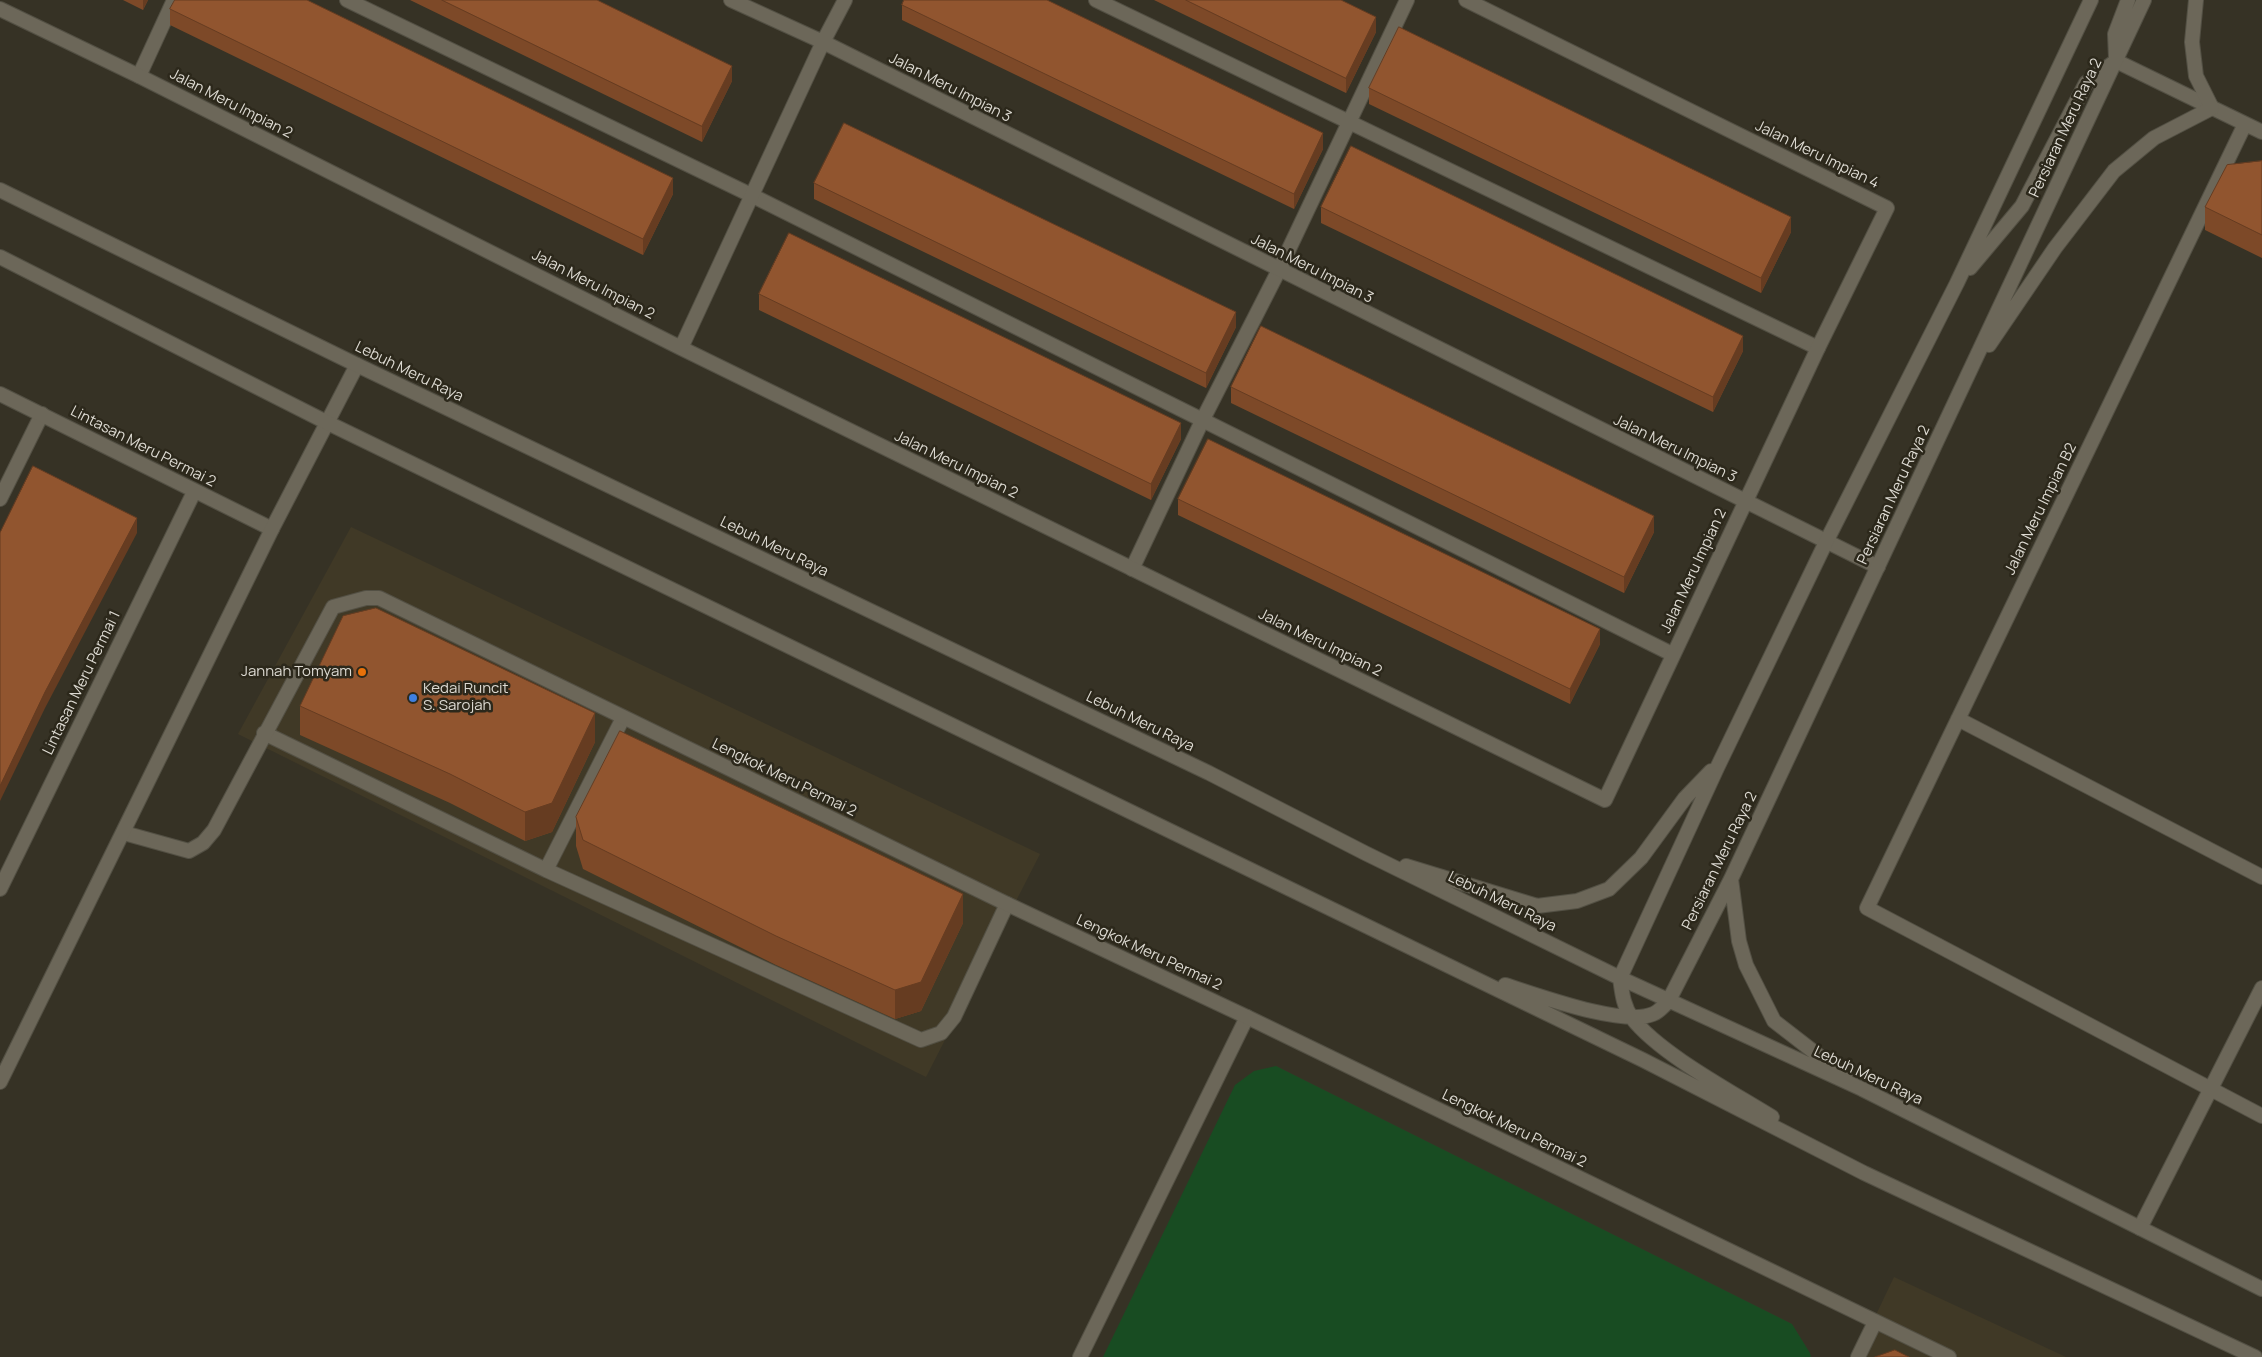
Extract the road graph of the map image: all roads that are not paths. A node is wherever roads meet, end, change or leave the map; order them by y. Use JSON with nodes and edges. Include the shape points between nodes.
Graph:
{"nodes":[{"id":1,"x":174,"y":0,"type":"edge"},
{"id":2,"x":347,"y":0,"type":"edge"},
{"id":3,"x":731,"y":0,"type":"edge"},
{"id":4,"x":845,"y":0,"type":"edge"},
{"id":5,"x":1096,"y":0,"type":"edge"},
{"id":6,"x":1407,"y":0,"type":"edge"},
{"id":7,"x":1466,"y":0,"type":"edge"},
{"id":8,"x":2091,"y":0,"type":"edge"},
{"id":9,"x":2128,"y":0,"type":"edge"},
{"id":10,"x":2144,"y":0,"type":"edge"},
{"id":11,"x":2196,"y":0,"type":"edge"},
{"id":12,"x":0,"y":9,"type":"edge"},
{"id":13,"x":823,"y":42,"type":"junction"},
{"id":14,"x":2116,"y":61,"type":"junction"},
{"id":15,"x":139,"y":76,"type":"junction"},
{"id":16,"x":2212,"y":108,"type":"junction"},
{"id":17,"x":1348,"y":122,"type":"junction"},
{"id":18,"x":2244,"y":124,"type":"junction"},
{"id":19,"x":2262,"y":132,"type":"edge"},
{"id":20,"x":0,"y":190,"type":"edge"},
{"id":21,"x":753,"y":196,"type":"junction"},
{"id":22,"x":0,"y":256,"type":"edge"},
{"id":23,"x":1279,"y":270,"type":"junction"},
{"id":24,"x":1957,"y":283,"type":"junction"},
{"id":25,"x":681,"y":348,"type":"junction"},
{"id":26,"x":1818,"y":348,"type":"junction"},
{"id":27,"x":357,"y":365,"type":"junction"},
{"id":28,"x":1964,"y":382,"type":"junction"},
{"id":29,"x":0,"y":394,"type":"edge"},
{"id":30,"x":42,"y":414,"type":"junction"},
{"id":31,"x":1202,"y":420,"type":"junction"},
{"id":32,"x":328,"y":422,"type":"junction"},
{"id":33,"x":194,"y":492,"type":"junction"},
{"id":34,"x":0,"y":499,"type":"edge"},
{"id":35,"x":1744,"y":502,"type":"junction"},
{"id":36,"x":272,"y":529,"type":"junction"},
{"id":37,"x":1826,"y":542,"type":"junction"},
{"id":38,"x":1878,"y":567,"type":"junction"},
{"id":39,"x":1132,"y":569,"type":"junction"},
{"id":40,"x":1672,"y":654,"type":"junction"},
{"id":41,"x":623,"y":718,"type":"junction"},
{"id":42,"x":1958,"y":719,"type":"junction"},
{"id":43,"x":264,"y":734,"type":"junction"},
{"id":44,"x":1722,"y":760,"type":"junction"},
{"id":45,"x":124,"y":833,"type":"junction"},
{"id":46,"x":1364,"y":853,"type":"junction"},
{"id":47,"x":546,"y":870,"type":"junction"},
{"id":48,"x":2262,"y":877,"type":"edge"},
{"id":49,"x":1731,"y":880,"type":"junction"},
{"id":50,"x":0,"y":889,"type":"edge"},
{"id":51,"x":1007,"y":904,"type":"junction"},
{"id":52,"x":1448,"y":966,"type":"junction"},
{"id":53,"x":1620,"y":978,"type":"junction"},
{"id":54,"x":2262,"y":988,"type":"edge"},
{"id":55,"x":1668,"y":1002,"type":"junction"},
{"id":56,"x":1247,"y":1017,"type":"junction"},
{"id":57,"x":1632,"y":1017,"type":"junction"},
{"id":58,"x":0,"y":1082,"type":"edge"},
{"id":59,"x":2210,"y":1089,"type":"junction"},
{"id":60,"x":1862,"y":1090,"type":"junction"},
{"id":61,"x":2262,"y":1116,"type":"edge"},
{"id":62,"x":1864,"y":1173,"type":"junction"},
{"id":63,"x":2140,"y":1228,"type":"junction"},
{"id":64,"x":2262,"y":1289,"type":"edge"},
{"id":65,"x":1875,"y":1322,"type":"junction"},
{"id":66,"x":1080,"y":1357,"type":"edge"},
{"id":67,"x":1858,"y":1357,"type":"edge"},
{"id":68,"x":1948,"y":1357,"type":"edge"},
{"id":69,"x":2255,"y":1357,"type":"edge"}],
"edges":[{"from":1,"to":15,"type":"main road"},
{"from":2,"to":21,"type":"main road"},
{"from":3,"to":13,"type":"main road","name":"Jalan Meru Impian 3"},
{"from":4,"to":13,"type":"main road"},
{"from":5,"to":17,"type":"main road"},
{"from":6,"to":17,"type":"main road"},
{"from":7,"to":26,"type":"main road","name":"Jalan Meru Impian 4","via":[[1887,208]]},
{"from":8,"to":24,"type":"main road"},
{"from":9,"to":14,"type":"main road","via":[[2115,34]]},
{"from":10,"to":14,"type":"main road","name":"Persiaran Meru Raya 2"},
{"from":11,"to":16,"type":"main road","via":[[2192,42],[2196,76]]},
{"from":12,"to":15,"type":"main road","name":"Jalan Meru Impian 2"},
{"from":13,"to":21,"type":"main road"},
{"from":13,"to":23,"type":"main road","name":"Jalan Meru Impian 3"},
{"from":14,"to":16,"type":"main road"},
{"from":14,"to":24,"type":"main road","via":[[2086,83],[2022,206]]},
{"from":14,"to":28,"type":"main road","name":"Persiaran Meru Raya 2"},
{"from":15,"to":25,"type":"main road","name":"Jalan Meru Impian 2"},
{"from":16,"to":18,"type":"main road"},
{"from":16,"to":28,"type":"main road","via":[[2154,138],[2114,172],[2055,248]]},
{"from":17,"to":23,"type":"main road"},
{"from":17,"to":26,"type":"main road"},
{"from":18,"to":19,"type":"main road"},
{"from":18,"to":42,"type":"main road","name":"Jalan Meru Impian B2"},
{"from":20,"to":27,"type":"main road","name":"Lebuh Meru Raya"},
{"from":21,"to":25,"type":"main road"},
{"from":21,"to":31,"type":"main road"},
{"from":22,"to":32,"type":"main road"},
{"from":23,"to":31,"type":"main road"},
{"from":23,"to":35,"type":"main road","name":"Jalan Meru Impian 3"},
{"from":24,"to":37,"type":"main road"},
{"from":25,"to":39,"type":"main road","name":"Jalan Meru Impian 2"},
{"from":26,"to":35,"type":"main road","name":"Jalan Meru Impian 4"},
{"from":27,"to":32,"type":"main road"},
{"from":27,"to":46,"type":"main road","name":"Lebuh Meru Raya","via":[[1209,773]]},
{"from":28,"to":38,"type":"main road","name":"Persiaran Meru Raya 2"},
{"from":29,"to":30,"type":"main road","name":"Lintasan Meru Permai 2"},
{"from":30,"to":33,"type":"main road","name":"Lintasan Meru Permai 2"},
{"from":30,"to":34,"type":"main road"},
{"from":31,"to":39,"type":"main road"},
{"from":31,"to":40,"type":"main road"},
{"from":32,"to":36,"type":"main road"},
{"from":32,"to":52,"type":"main road"},
{"from":33,"to":36,"type":"main road","name":"Lintasan Meru Permai 2"},
{"from":33,"to":50,"type":"main road","name":"Lintasan Meru Permai 1"},
{"from":35,"to":37,"type":"main road","name":"Jalan Meru Impian 3"},
{"from":35,"to":40,"type":"main road","name":"Jalan Meru Impian 2"},
{"from":36,"to":45,"type":"main road"},
{"from":37,"to":38,"type":"main road","name":"Jalan Meru Impian 3"},
{"from":37,"to":44,"type":"main road"},
{"from":38,"to":49,"type":"main road","name":"Persiaran Meru Raya 2"},
{"from":39,"to":40,"type":"main road","name":"Jalan Meru Impian 2","via":[[1604,800]]},
{"from":41,"to":43,"type":"main road","name":"Lengkok Meru Permai 2","via":[[379,598],[366,598],[333,607]]},
{"from":41,"to":47,"type":"main road"},
{"from":41,"to":51,"type":"main road","name":"Lengkok Meru Permai 2"},
{"from":42,"to":48,"type":"main road"},
{"from":42,"to":59,"type":"main road","name":"Jalan Meru Impian B2","via":[[1867,908]]},
{"from":43,"to":45,"type":"main road","via":[[214,830],[203,843],[189,850]]},
{"from":43,"to":47,"type":"main road"},
{"from":44,"to":46,"type":"main road","via":[[1685,798],[1641,858],[1609,889],[1577,901],[1537,906]]},
{"from":44,"to":53,"type":"main road"},
{"from":45,"to":58,"type":"main road"},
{"from":46,"to":53,"type":"main road","name":"Lebuh Meru Raya"},
{"from":47,"to":51,"type":"main road","via":[[921,1040],[941,1033],[954,1017]]},
{"from":49,"to":55,"type":"main road","name":"Persiaran Meru Raya 2"},
{"from":49,"to":60,"type":"main road","via":[[1739,941],[1746,965],[1774,1021]]},
{"from":51,"to":56,"type":"main road","name":"Lengkok Meru Permai 2"},
{"from":52,"to":57,"type":"main road","via":[[1573,1006]]},
{"from":52,"to":62,"type":"main road","via":[[1643,1060]]},
{"from":53,"to":55,"type":"main road","name":"Lebuh Meru Raya"},
{"from":53,"to":57,"type":"main road","via":[[1623,1000]]},
{"from":54,"to":59,"type":"main road"},
{"from":55,"to":57,"type":"main road","via":[[1654,1014]]},
{"from":55,"to":60,"type":"main road","name":"Lebuh Meru Raya"},
{"from":56,"to":65,"type":"main road","name":"Lengkok Meru Permai 2"},
{"from":56,"to":66,"type":"main road"},
{"from":57,"to":62,"type":"main road","via":[[1649,1035],[1695,1069]]},
{"from":59,"to":61,"type":"main road"},
{"from":59,"to":63,"type":"main road"},
{"from":60,"to":63,"type":"main road","name":"Lebuh Meru Raya"},
{"from":62,"to":69,"type":"main road"},
{"from":63,"to":64,"type":"main road","name":"Lebuh Meru Raya"},
{"from":65,"to":67,"type":"main road"},
{"from":65,"to":68,"type":"main road","name":"Lengkok Meru Permai 2"}]}
